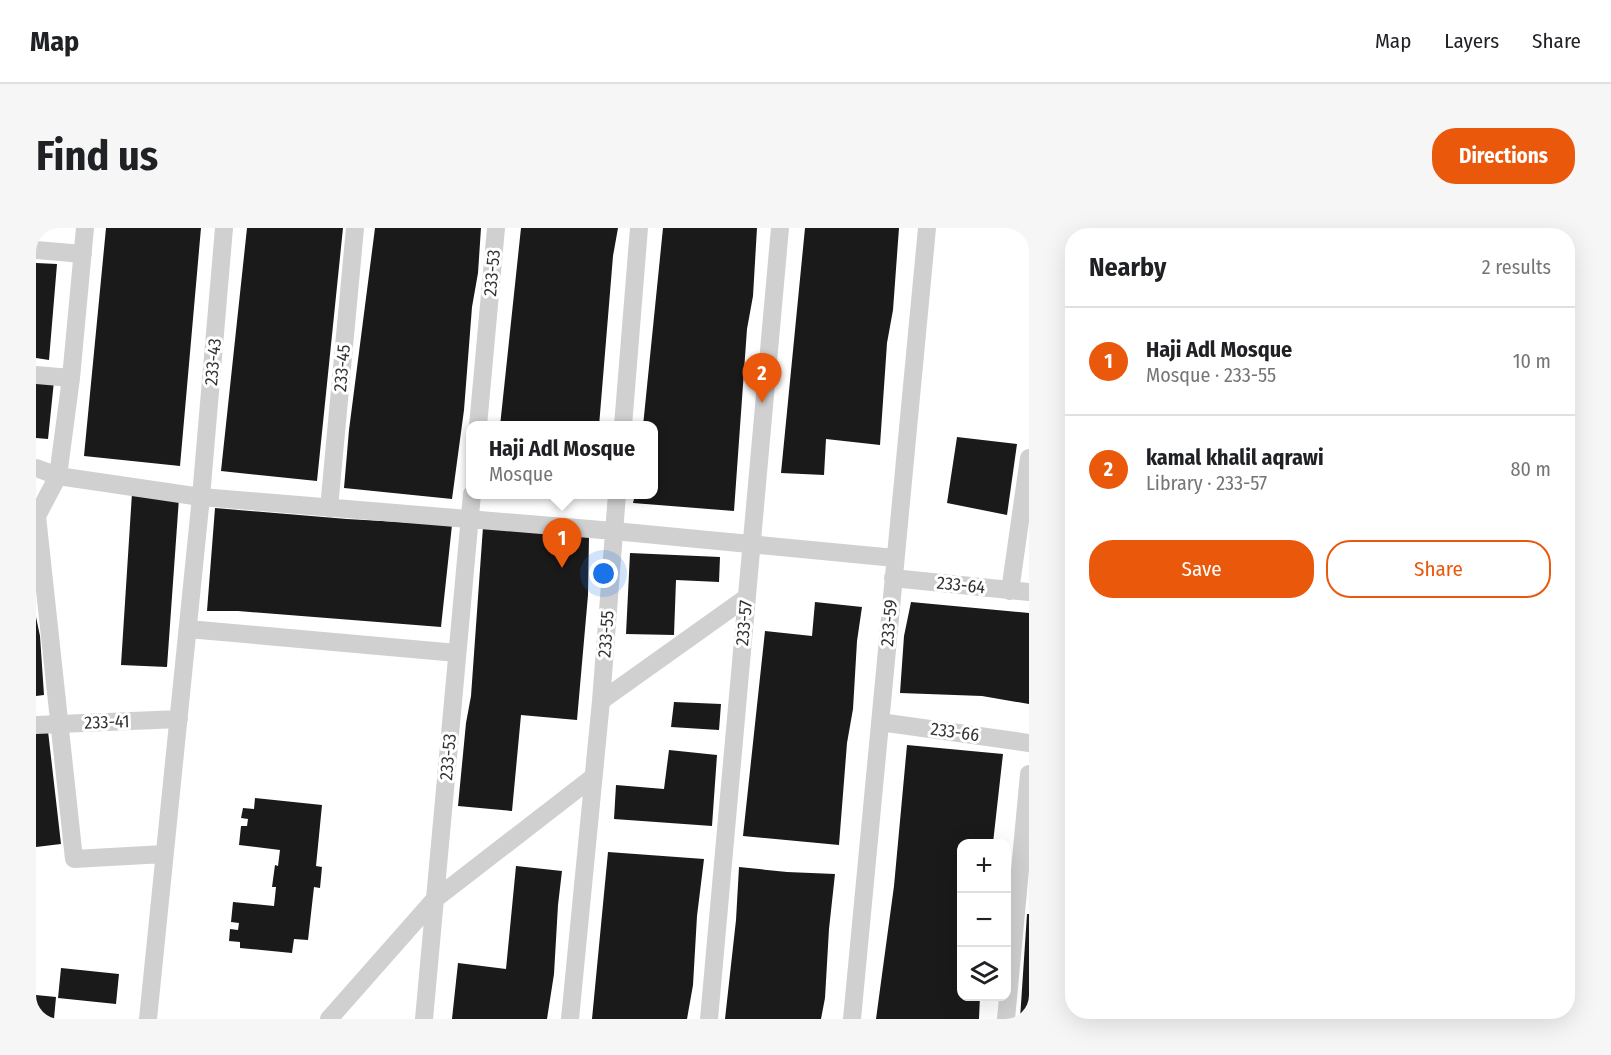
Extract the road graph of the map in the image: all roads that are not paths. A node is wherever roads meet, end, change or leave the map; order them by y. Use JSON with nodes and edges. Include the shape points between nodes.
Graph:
{"nodes":[{"id":1,"x":85,"y":228,"type":"edge"},
{"id":2,"x":224,"y":228,"type":"edge"},
{"id":3,"x":355,"y":228,"type":"edge"},
{"id":4,"x":496,"y":228,"type":"edge"},
{"id":5,"x":639,"y":228,"type":"edge"},
{"id":6,"x":780,"y":228,"type":"edge"},
{"id":7,"x":927,"y":228,"type":"edge"},
{"id":8,"x":36,"y":250,"type":"edge"},
{"id":9,"x":82,"y":254,"type":"junction"},
{"id":10,"x":36,"y":375,"type":"edge"},
{"id":11,"x":71,"y":378,"type":"junction"},
{"id":12,"x":478,"y":421,"type":"edge"},
{"id":13,"x":622,"y":421,"type":"edge"},
{"id":14,"x":1029,"y":458,"type":"edge"},
{"id":15,"x":36,"y":468,"type":"edge"},
{"id":16,"x":58,"y":476,"type":"junction"},
{"id":17,"x":201,"y":496,"type":"junction"},
{"id":18,"x":472,"y":499,"type":"edge"},
{"id":19,"x":617,"y":499,"type":"edge"},
{"id":20,"x":329,"y":508,"type":"junction"},
{"id":21,"x":37,"y":516,"type":"edge"},
{"id":22,"x":469,"y":520,"type":"junction"},
{"id":23,"x":614,"y":531,"type":"junction"},
{"id":24,"x":752,"y":545,"type":"junction"},
{"id":25,"x":895,"y":558,"type":"junction"},
{"id":26,"x":892,"y":578,"type":"junction"},
{"id":27,"x":1010,"y":591,"type":"junction"},
{"id":28,"x":1029,"y":592,"type":"edge"},
{"id":29,"x":747,"y":597,"type":"junction"},
{"id":30,"x":188,"y":629,"type":"junction"},
{"id":31,"x":457,"y":653,"type":"junction"},
{"id":32,"x":601,"y":701,"type":"junction"},
{"id":33,"x":178,"y":719,"type":"junction"},
{"id":34,"x":880,"y":722,"type":"junction"},
{"id":35,"x":58,"y":724,"type":"junction"},
{"id":36,"x":36,"y":725,"type":"edge"},
{"id":37,"x":1029,"y":743,"type":"edge"},
{"id":38,"x":1029,"y":774,"type":"edge"},
{"id":39,"x":593,"y":777,"type":"junction"},
{"id":40,"x":165,"y":854,"type":"junction"},
{"id":41,"x":434,"y":900,"type":"junction"},
{"id":42,"x":148,"y":1019,"type":"edge"},
{"id":43,"x":329,"y":1019,"type":"edge"},
{"id":44,"x":424,"y":1019,"type":"edge"},
{"id":45,"x":570,"y":1019,"type":"edge"},
{"id":46,"x":709,"y":1019,"type":"edge"},
{"id":47,"x":852,"y":1019,"type":"edge"},
{"id":48,"x":1006,"y":1019,"type":"edge"}],
"edges":[{"from":1,"to":9,"type":"street"},
{"from":2,"to":17,"type":"street","name":"233-43"},
{"from":3,"to":20,"type":"street","name":"233-45"},
{"from":4,"to":12,"type":"street","name":"233-53"},
{"from":5,"to":13,"type":"street"},
{"from":6,"to":24,"type":"street","name":"233-57"},
{"from":7,"to":25,"type":"street","name":"233-59"},
{"from":8,"to":9,"type":"street"},
{"from":9,"to":11,"type":"street"},
{"from":10,"to":11,"type":"street"},
{"from":11,"to":16,"type":"street"},
{"from":14,"to":27,"type":"street"},
{"from":15,"to":16,"type":"street"},
{"from":16,"to":17,"type":"street"},
{"from":16,"to":21,"type":"street"},
{"from":17,"to":20,"type":"street"},
{"from":17,"to":30,"type":"street","name":"233-43"},
{"from":18,"to":22,"type":"street","name":"233-53"},
{"from":19,"to":23,"type":"street","name":"233-55"},
{"from":20,"to":22,"type":"street"},
{"from":21,"to":35,"type":"street"},
{"from":22,"to":23,"type":"street"},
{"from":22,"to":31,"type":"street","name":"233-53"},
{"from":23,"to":24,"type":"street"},
{"from":23,"to":32,"type":"street","name":"233-55"},
{"from":24,"to":25,"type":"street"},
{"from":24,"to":29,"type":"street","name":"233-57"},
{"from":25,"to":26,"type":"street","name":"233-59"},
{"from":26,"to":27,"type":"street","name":"233-64"},
{"from":26,"to":34,"type":"street","name":"233-59"},
{"from":27,"to":28,"type":"street","name":"233-64"},
{"from":29,"to":32,"type":"street"},
{"from":29,"to":46,"type":"street","name":"233-57"},
{"from":30,"to":31,"type":"street"},
{"from":30,"to":33,"type":"street","name":"233-43"},
{"from":31,"to":41,"type":"street","name":"233-53"},
{"from":32,"to":39,"type":"street","name":"233-55"},
{"from":33,"to":35,"type":"street","name":"233-41"},
{"from":33,"to":40,"type":"street","name":"233-43"},
{"from":34,"to":37,"type":"street","name":"233-66"},
{"from":34,"to":47,"type":"street","name":"233-59"},
{"from":35,"to":36,"type":"street","name":"233-41"},
{"from":35,"to":40,"type":"street","via":[[74,859]]},
{"from":38,"to":48,"type":"street"},
{"from":39,"to":41,"type":"street"},
{"from":39,"to":45,"type":"street","name":"233-55"},
{"from":40,"to":42,"type":"street","name":"233-43"},
{"from":41,"to":43,"type":"street"},
{"from":41,"to":44,"type":"street","name":"233-53"}]}
